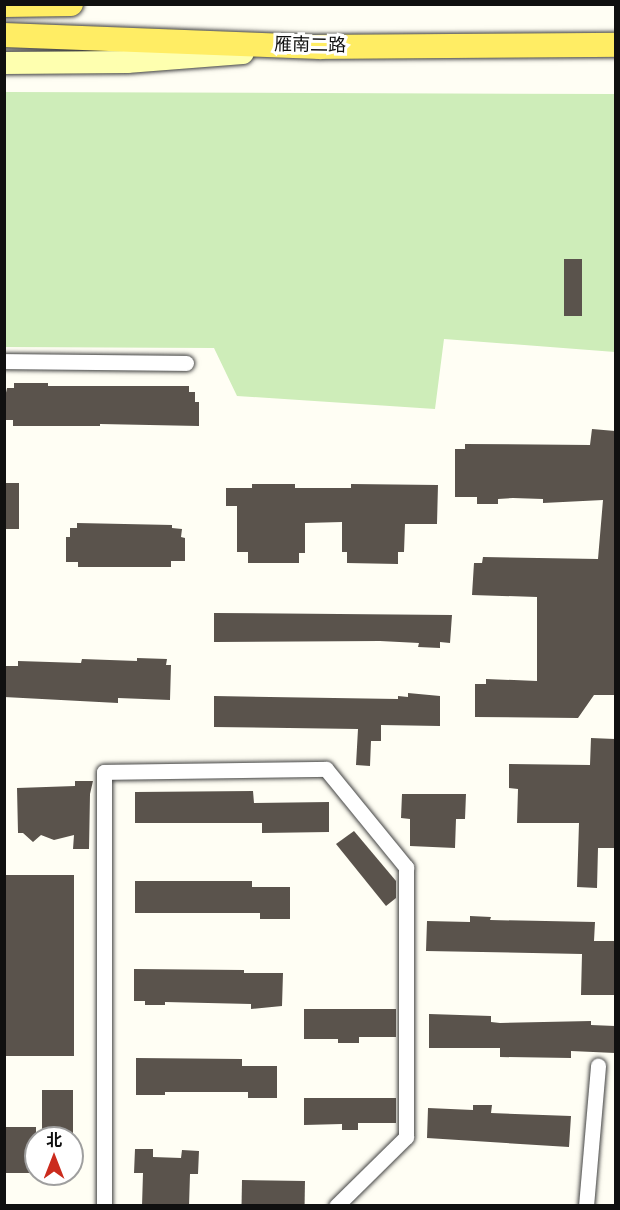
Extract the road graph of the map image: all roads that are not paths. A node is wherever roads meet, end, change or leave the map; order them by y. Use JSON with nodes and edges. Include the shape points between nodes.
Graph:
{"nodes":[{"id":1,"x":71,"y":4,"type":"edge"},
{"id":2,"x":4,"y":5,"type":"edge"},
{"id":3,"x":4,"y":35,"type":"edge"},
{"id":4,"x":615,"y":45,"type":"edge"},
{"id":5,"x":320,"y":47,"type":"junction"},
{"id":6,"x":4,"y":63,"type":"edge"},
{"id":7,"x":4,"y":361,"type":"edge"},
{"id":8,"x":186,"y":363,"type":"dead end"},
{"id":9,"x":598,"y":1066,"type":"dead end"},
{"id":10,"x":104,"y":1206,"type":"edge"},
{"id":11,"x":336,"y":1206,"type":"edge"},
{"id":12,"x":586,"y":1206,"type":"edge"}],
"edges":[{"from":1,"to":2,"type":"main road"},
{"from":3,"to":5,"type":"main road","name":"雁南二路"},
{"from":4,"to":5,"type":"main road","name":"雁南二路"},
{"from":5,"to":6,"type":"main road","via":[[127,62]]},
{"from":7,"to":8,"type":"street"},
{"from":9,"to":12,"type":"street"},
{"from":10,"to":11,"type":"street","via":[[104,772],[326,770],[406,867],[406,1137]]}]}
